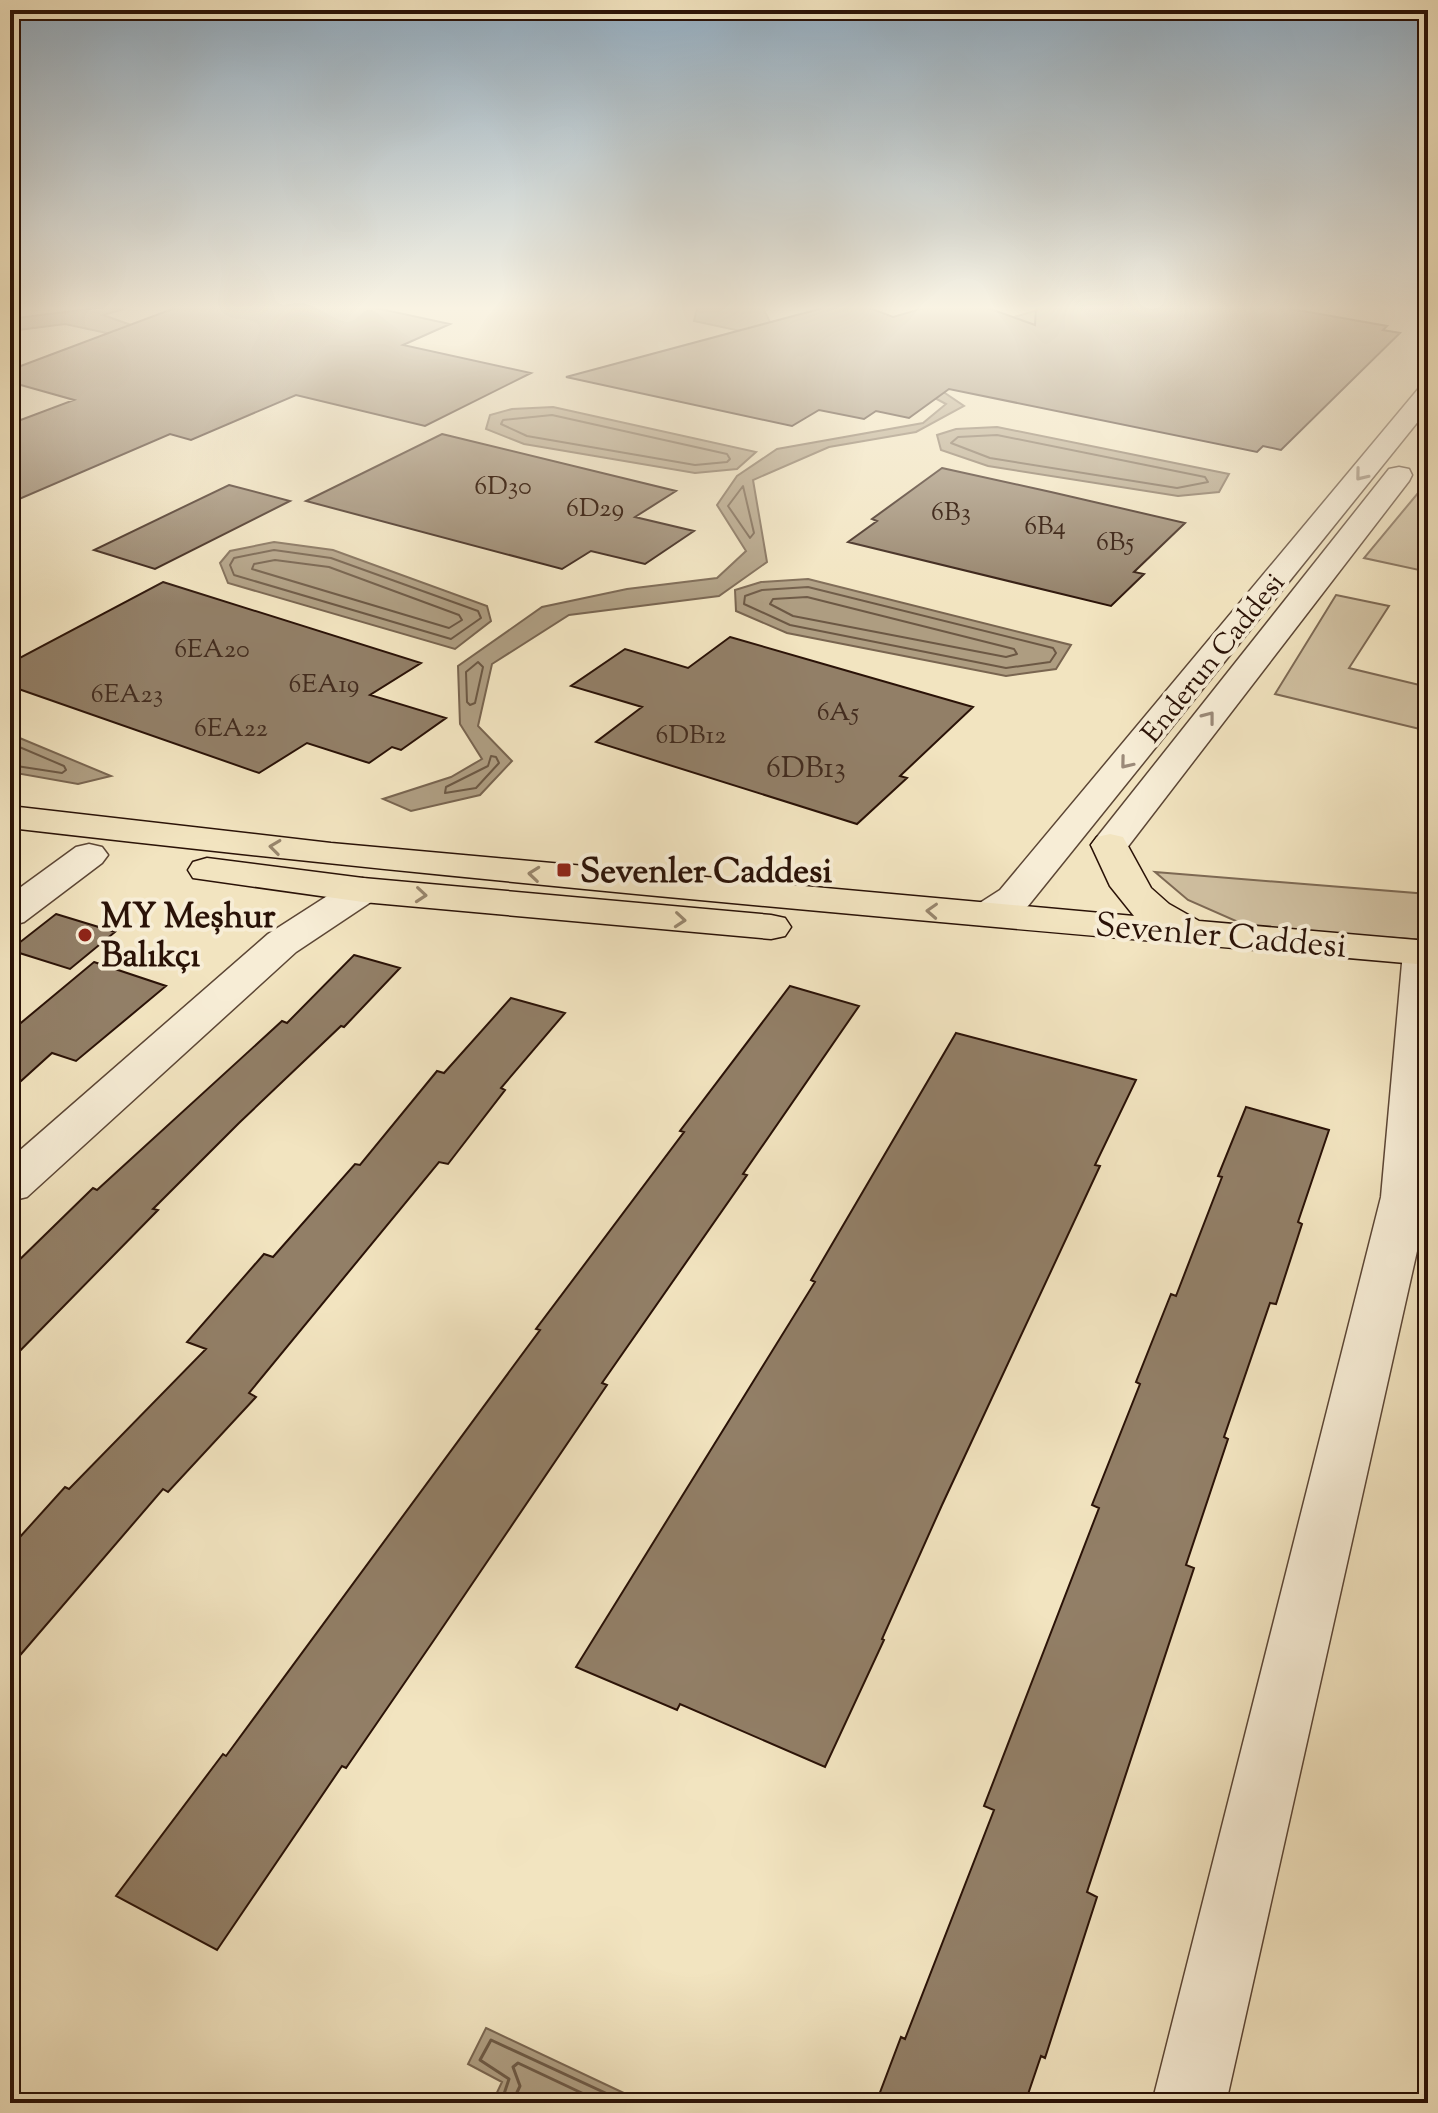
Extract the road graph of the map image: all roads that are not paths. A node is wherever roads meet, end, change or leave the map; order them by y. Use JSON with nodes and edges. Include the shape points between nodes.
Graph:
{"nodes":[{"id":1,"x":1417,"y":407,"type":"edge"},
{"id":2,"x":1428,"y":438,"type":"edge"},
{"id":3,"x":10,"y":817,"type":"edge"},
{"id":4,"x":10,"y":845,"type":"edge"},
{"id":5,"x":1110,"y":845,"type":"junction"},
{"id":6,"x":89,"y":855,"type":"junction"},
{"id":7,"x":363,"y":890,"type":"junction"},
{"id":8,"x":10,"y":914,"type":"edge"},
{"id":9,"x":989,"y":914,"type":"junction"},
{"id":10,"x":1186,"y":930,"type":"junction"},
{"id":11,"x":1083,"y":934,"type":"junction"},
{"id":12,"x":1425,"y":965,"type":"edge"},
{"id":13,"x":10,"y":1185,"type":"edge"},
{"id":14,"x":1189,"y":2103,"type":"edge"}],
"edges":[{"from":1,"to":9,"type":"street","name":"Enderun Caddesi","one_way":true,"via":[[1014,898]]},
{"from":5,"to":2,"type":"street","name":"Enderun Caddesi","one_way":true},
{"from":9,"to":3,"type":"main road","name":"Sevenler Caddesi","one_way":true,"via":[[688,889]]},
{"from":4,"to":6,"type":"main road","name":"Sevenler Caddesi"},
{"from":5,"to":10,"type":"main road","via":[[1141,902]]},
{"from":5,"to":11,"type":"main road"},
{"from":6,"to":7,"type":"main road","name":"Sevenler Caddesi"},
{"from":6,"to":8,"type":"street"},
{"from":7,"to":11,"type":"main road","name":"Sevenler Caddesi","one_way":true,"via":[[707,922]]},
{"from":7,"to":13,"type":"street","via":[[282,943]]},
{"from":9,"to":11,"type":"main road","name":"Sevenler Caddesi"},
{"from":10,"to":11,"type":"main road","name":"Sevenler Caddesi"},
{"from":10,"to":12,"type":"main road","name":"Sevenler Caddesi"},
{"from":11,"to":12,"type":"main road","name":"Sevenler Caddesi"},
{"from":12,"to":14,"type":"street","via":[[1405,1197]]}]}
